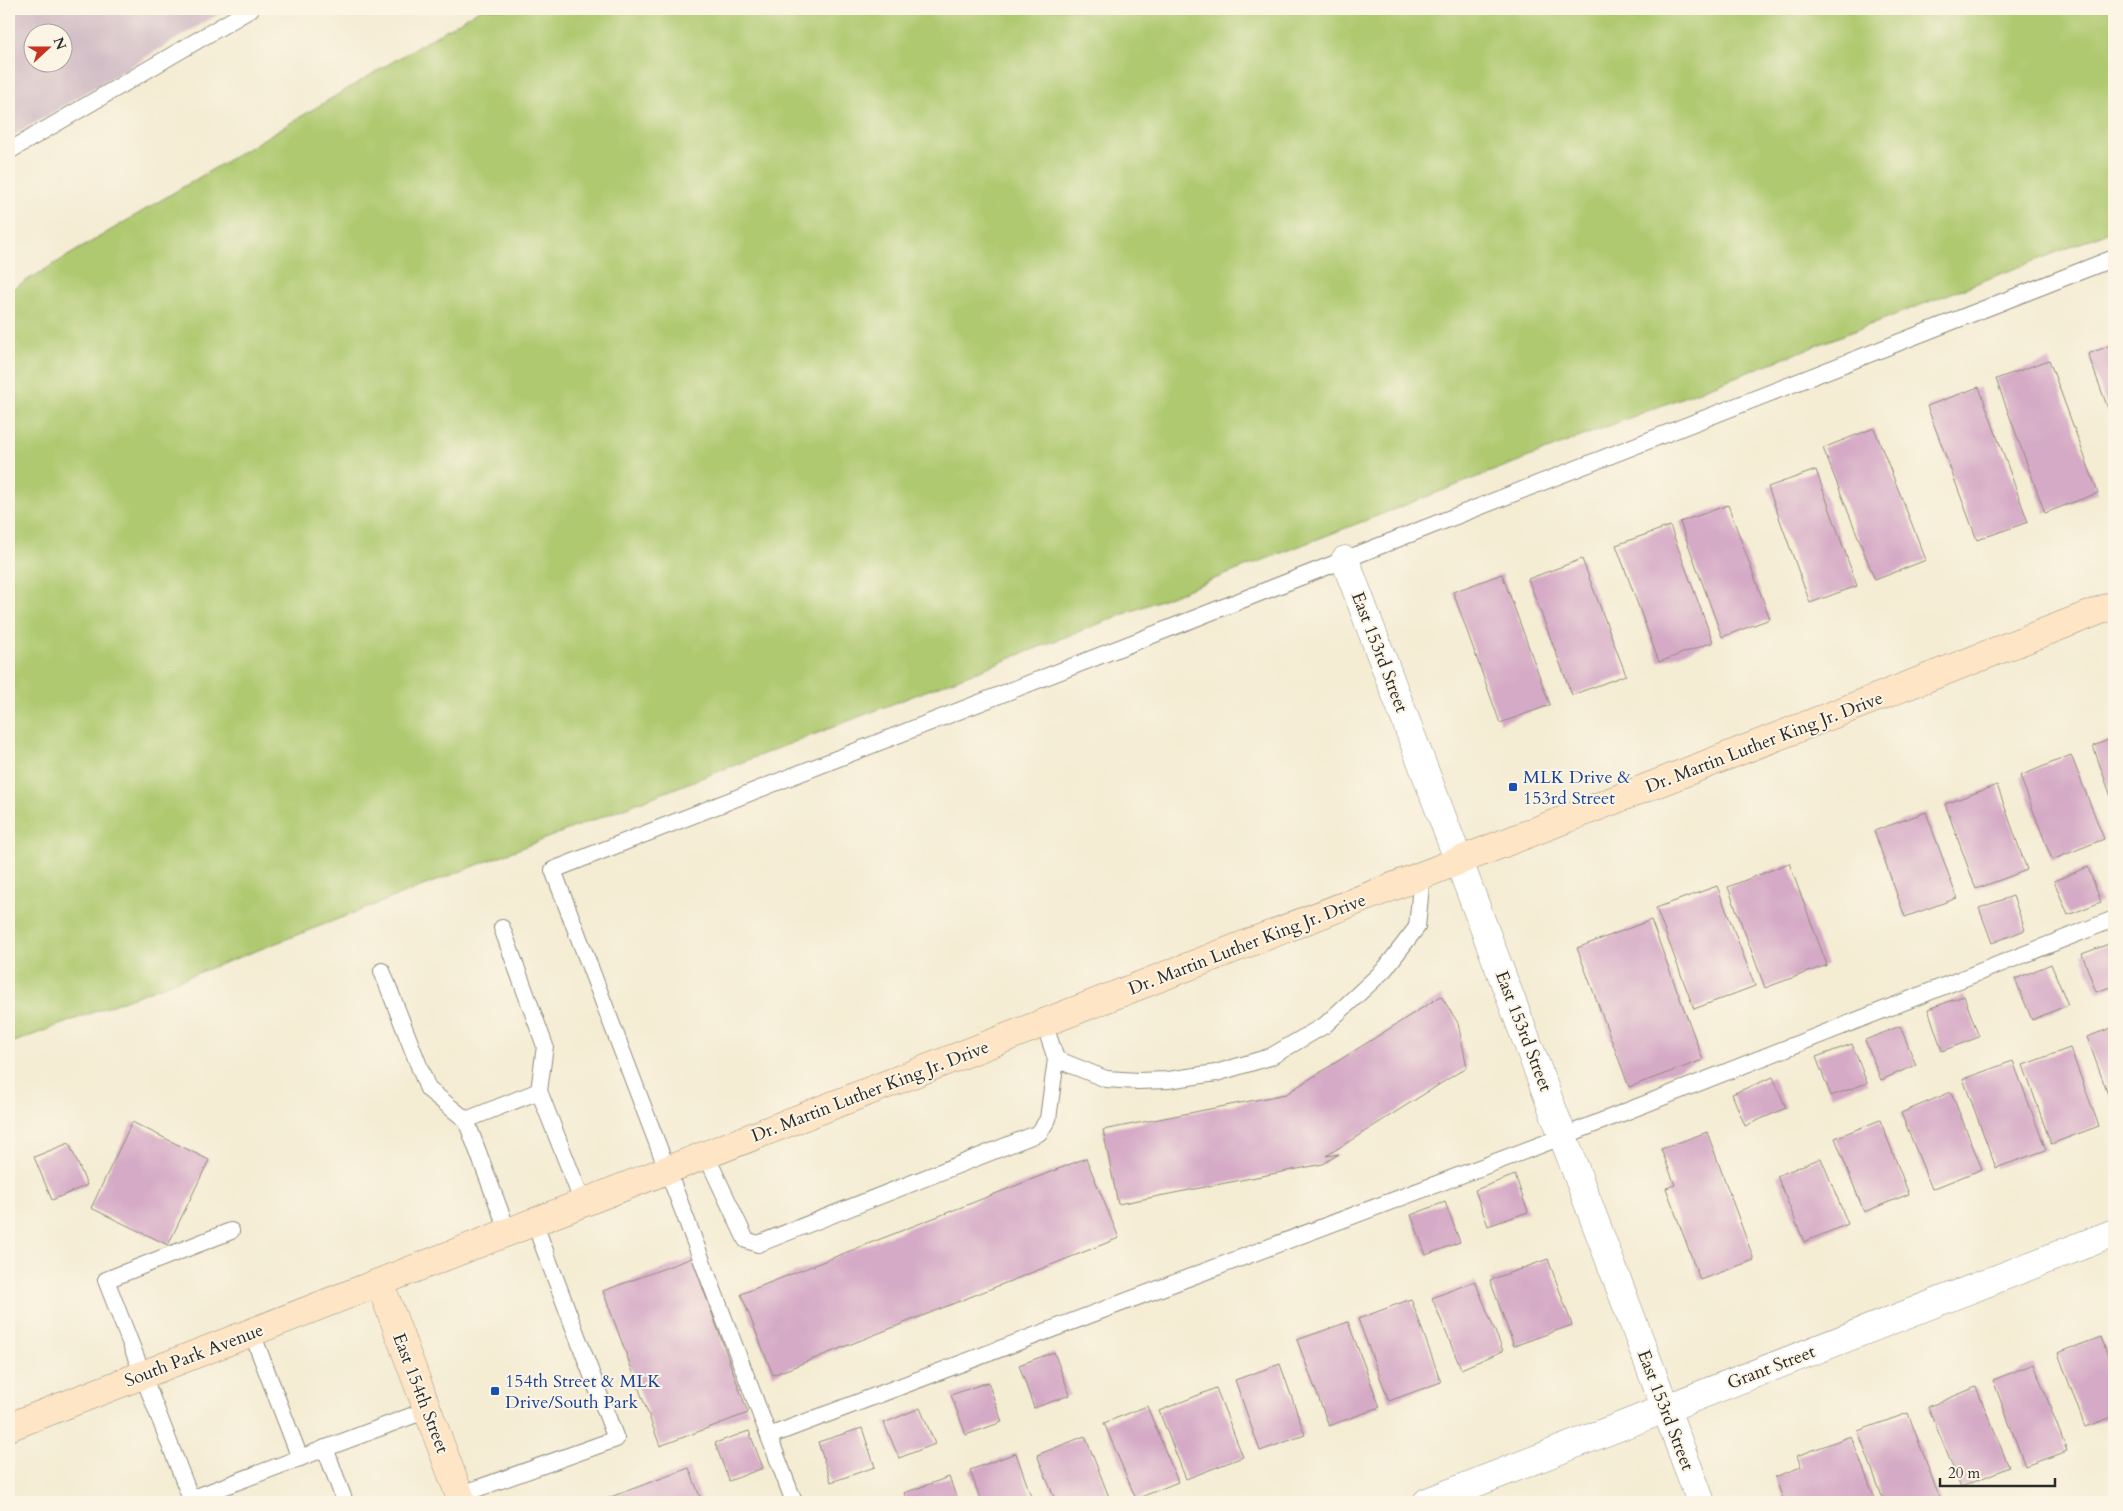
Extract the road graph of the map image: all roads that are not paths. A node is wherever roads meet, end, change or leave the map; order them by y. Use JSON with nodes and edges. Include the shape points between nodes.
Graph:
{"nodes":[{"id":1,"x":250,"y":9,"type":"edge"},
{"id":2,"x":9,"y":151,"type":"edge"},
{"id":3,"x":2114,"y":258,"type":"edge"},
{"id":4,"x":1345,"y":560,"type":"junction"},
{"id":5,"x":2114,"y":605,"type":"edge"},
{"id":6,"x":1460,"y":861,"type":"junction"},
{"id":7,"x":1422,"y":876,"type":"junction"},
{"id":8,"x":2114,"y":918,"type":"edge"},
{"id":9,"x":502,"y":928,"type":"dead end"},
{"id":10,"x":382,"y":971,"type":"dead end"},
{"id":11,"x":1044,"y":1023,"type":"junction"},
{"id":12,"x":1056,"y":1060,"type":"junction"},
{"id":13,"x":539,"y":1091,"type":"junction"},
{"id":14,"x":466,"y":1120,"type":"junction"},
{"id":15,"x":1564,"y":1136,"type":"junction"},
{"id":16,"x":706,"y":1155,"type":"junction"},
{"id":17,"x":667,"y":1170,"type":"junction"},
{"id":18,"x":582,"y":1203,"type":"junction"},
{"id":19,"x":534,"y":1222,"type":"junction"},
{"id":20,"x":231,"y":1231,"type":"dead end"},
{"id":21,"x":508,"y":1232,"type":"junction"},
{"id":22,"x":2114,"y":1233,"type":"edge"},
{"id":23,"x":380,"y":1283,"type":"junction"},
{"id":24,"x":252,"y":1332,"type":"junction"},
{"id":25,"x":142,"y":1375,"type":"junction"},
{"id":26,"x":1666,"y":1409,"type":"junction"},
{"id":27,"x":427,"y":1410,"type":"junction"},
{"id":28,"x":9,"y":1427,"type":"edge"},
{"id":29,"x":768,"y":1436,"type":"junction"},
{"id":30,"x":325,"y":1448,"type":"junction"},
{"id":31,"x":300,"y":1458,"type":"junction"},
{"id":32,"x":460,"y":1498,"type":"edge"},
{"id":33,"x":345,"y":1502,"type":"edge"},
{"id":34,"x":794,"y":1502,"type":"edge"},
{"id":35,"x":1427,"y":1502,"type":"edge"},
{"id":36,"x":1701,"y":1502,"type":"edge"}],
"edges":[{"from":1,"to":2,"type":"lane"},
{"from":3,"to":4,"type":"lane"},
{"from":4,"to":6,"type":"street","name":"East 153rd Street"},
{"from":4,"to":17,"type":"lane","via":[[553,870]]},
{"from":5,"to":6,"type":"street","name":"Dr. Martin Luther King Jr. Drive"},
{"from":6,"to":7,"type":"street","name":"Dr. Martin Luther King Jr. Drive"},
{"from":6,"to":15,"type":"street","name":"East 153rd Street"},
{"from":7,"to":11,"type":"street","name":"Dr. Martin Luther King Jr. Drive"},
{"from":7,"to":12,"type":"lane","via":[[1417,926],[1384,970],[1325,1026],[1270,1057],[1216,1073],[1138,1081],[1106,1079]]},
{"from":8,"to":15,"type":"lane"},
{"from":9,"to":13,"type":"lane","via":[[546,1046]]},
{"from":10,"to":14,"type":"lane","via":[[428,1089]]},
{"from":11,"to":12,"type":"lane"},
{"from":11,"to":16,"type":"street","name":"Dr. Martin Luther King Jr. Drive"},
{"from":12,"to":16,"type":"lane","via":[[1048,1119],[1039,1133],[758,1244],[746,1240]]},
{"from":13,"to":14,"type":"lane"},
{"from":13,"to":18,"type":"lane"},
{"from":14,"to":21,"type":"lane"},
{"from":15,"to":26,"type":"street","name":"East 153rd Street"},
{"from":15,"to":29,"type":"lane"},
{"from":16,"to":17,"type":"street","name":"Dr. Martin Luther King Jr. Drive"},
{"from":17,"to":18,"type":"street","name":"Dr. Martin Luther King Jr. Drive"},
{"from":17,"to":29,"type":"lane"},
{"from":18,"to":19,"type":"street","name":"Dr. Martin Luther King Jr. Drive"},
{"from":19,"to":21,"type":"street","name":"Dr. Martin Luther King Jr. Drive"},
{"from":19,"to":32,"type":"lane","via":[[616,1438]]},
{"from":20,"to":25,"type":"lane","via":[[106,1280]]},
{"from":21,"to":23,"type":"street","name":"Dr. Martin Luther King Jr. Drive"},
{"from":22,"to":26,"type":"street","name":"Grant Street"},
{"from":23,"to":24,"type":"street","name":"South Park Avenue"},
{"from":23,"to":27,"type":"street","name":"East 154th Street"},
{"from":24,"to":25,"type":"street","name":"South Park Avenue"},
{"from":24,"to":31,"type":"lane"},
{"from":25,"to":28,"type":"street","name":"South Park Avenue"},
{"from":25,"to":31,"type":"lane","via":[[191,1500]]},
{"from":26,"to":35,"type":"street","name":"Grant Street"},
{"from":26,"to":36,"type":"street","name":"East 153rd Street"},
{"from":27,"to":30,"type":"lane"},
{"from":27,"to":32,"type":"street","name":"East 154th Street"},
{"from":29,"to":34,"type":"lane"},
{"from":30,"to":31,"type":"lane"},
{"from":30,"to":33,"type":"lane"}]}
